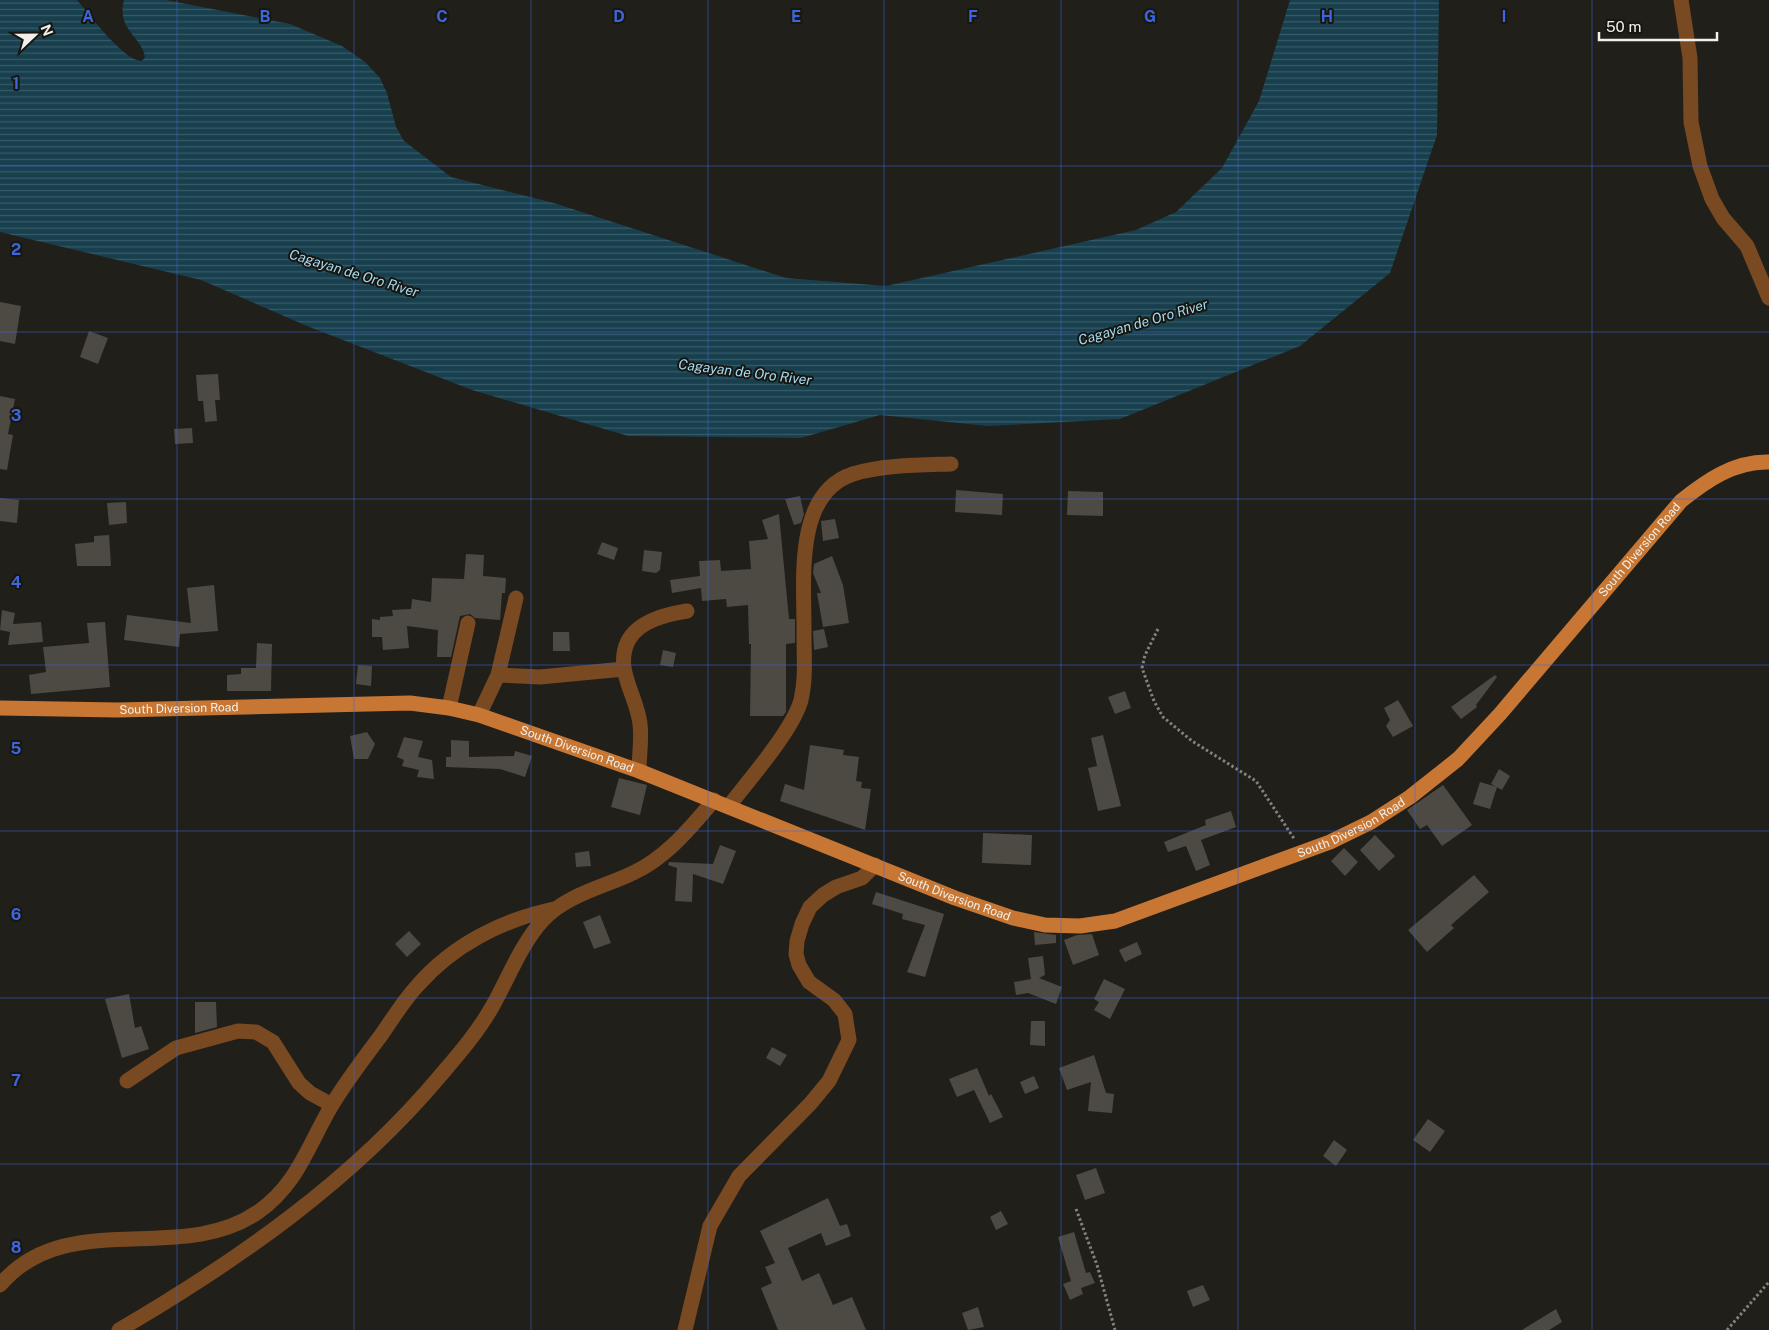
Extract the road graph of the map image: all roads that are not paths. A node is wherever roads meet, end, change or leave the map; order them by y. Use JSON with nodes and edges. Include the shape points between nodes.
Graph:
{"nodes":[{"id":1,"x":1681,"y":0,"type":"edge"},
{"id":2,"x":1769,"y":298,"type":"edge"},
{"id":3,"x":1769,"y":462,"type":"edge"},
{"id":4,"x":951,"y":464,"type":"dead end"},
{"id":5,"x":516,"y":598,"type":"dead end"},
{"id":6,"x":687,"y":611,"type":"dead end"},
{"id":7,"x":468,"y":623,"type":"dead end"},
{"id":8,"x":624,"y":669,"type":"junction"},
{"id":9,"x":498,"y":675,"type":"junction"},
{"id":10,"x":0,"y":708,"type":"edge"},
{"id":11,"x":449,"y":708,"type":"junction"},
{"id":12,"x":479,"y":715,"type":"junction"},
{"id":13,"x":639,"y":771,"type":"junction"},
{"id":14,"x":714,"y":800,"type":"junction"},
{"id":15,"x":728,"y":806,"type":"junction"},
{"id":16,"x":875,"y":865,"type":"junction"},
{"id":17,"x":555,"y":909,"type":"junction"},
{"id":18,"x":127,"y":1081,"type":"dead end"},
{"id":19,"x":332,"y":1105,"type":"junction"},
{"id":20,"x":257,"y":1212,"type":"junction"},
{"id":21,"x":271,"y":1231,"type":"junction"},
{"id":22,"x":0,"y":1285,"type":"edge"},
{"id":23,"x":119,"y":1330,"type":"edge"},
{"id":24,"x":685,"y":1330,"type":"edge"}],
"edges":[{"from":1,"to":2,"type":"street","via":[[1690,58],[1691,122],[1700,166],[1712,199],[1723,218],[1747,246]]},
{"from":3,"to":16,"type":"main road","name":"South Diversion Road","via":[[1744,465],[1722,473],[1681,501],[1500,714],[1458,758],[1410,797],[1371,822],[1303,853],[1115,921],[1080,926],[1045,925],[1013,918]]},
{"from":4,"to":15,"type":"street","via":[[910,465],[853,474],[833,485],[821,499],[811,519],[806,542],[805,680],[800,703],[770,753]]},
{"from":5,"to":9,"type":"street"},
{"from":6,"to":8,"type":"street","via":[[653,619],[632,634],[624,648]]},
{"from":7,"to":11,"type":"street"},
{"from":8,"to":9,"type":"street","via":[[540,678]]},
{"from":8,"to":13,"type":"street","via":[[640,724]]},
{"from":9,"to":12,"type":"street"},
{"from":10,"to":11,"type":"main road","name":"South Diversion Road","via":[[118,710],[410,703]]},
{"from":11,"to":12,"type":"main road","name":"South Diversion Road"},
{"from":12,"to":13,"type":"main road","name":"South Diversion Road"},
{"from":13,"to":14,"type":"main road","name":"South Diversion Road"},
{"from":14,"to":15,"type":"main road","name":"South Diversion Road"},
{"from":14,"to":17,"type":"street","via":[[670,849],[651,863]]},
{"from":15,"to":16,"type":"main road","name":"South Diversion Road"},
{"from":16,"to":24,"type":"street","via":[[862,878],[823,895],[810,907],[802,924],[796,954],[799,965],[809,982],[834,1000],[845,1014],[849,1040],[829,1080],[810,1104],[739,1176],[710,1226]]},
{"from":17,"to":19,"type":"street","via":[[490,931],[461,946],[437,964],[416,986]]},
{"from":17,"to":21,"type":"street","via":[[533,932],[490,1010],[440,1076],[371,1149]]},
{"from":18,"to":19,"type":"street","via":[[176,1048],[238,1031],[256,1032],[273,1042],[299,1083]]},
{"from":19,"to":20,"type":"street","via":[[295,1176]]},
{"from":20,"to":21,"type":"street"},
{"from":20,"to":22,"type":"street","via":[[231,1227],[204,1235],[97,1240],[64,1245],[37,1256],[7,1276]]},
{"from":21,"to":23,"type":"street","via":[[215,1271]]}]}
